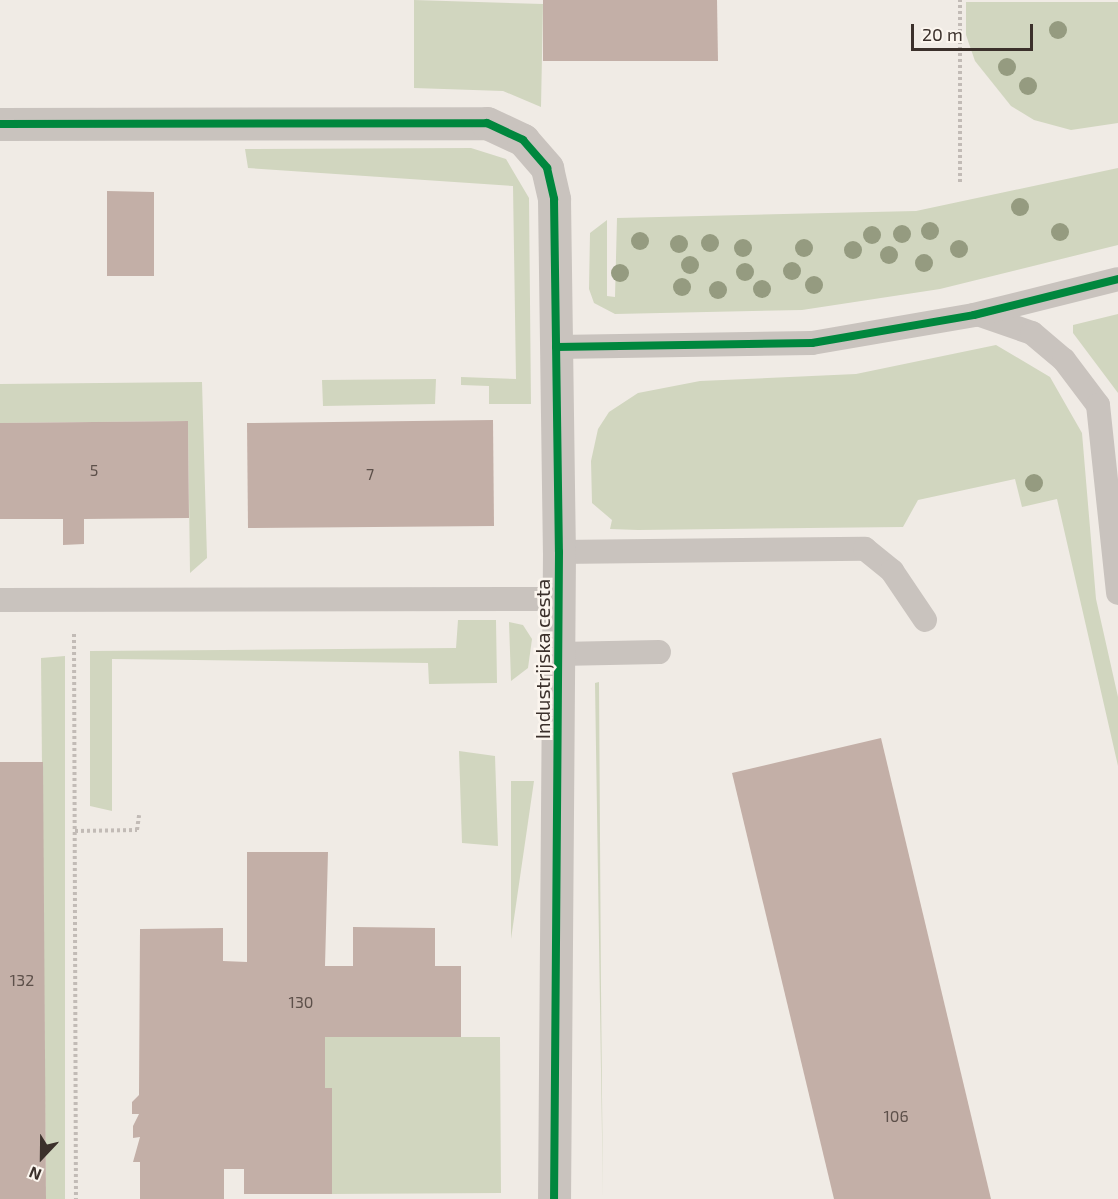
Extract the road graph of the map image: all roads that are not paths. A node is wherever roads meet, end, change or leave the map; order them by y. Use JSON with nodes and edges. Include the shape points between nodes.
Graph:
{"nodes":[{"id":1,"x":0,"y":124,"type":"edge"},
{"id":2,"x":1118,"y":279,"type":"edge"},
{"id":3,"x":974,"y":315,"type":"junction"},
{"id":4,"x":555,"y":347,"type":"junction"},
{"id":5,"x":559,"y":552,"type":"junction"},
{"id":6,"x":1118,"y":593,"type":"edge"},
{"id":7,"x":558,"y":599,"type":"junction"},
{"id":8,"x":0,"y":600,"type":"edge"},
{"id":9,"x":925,"y":620,"type":"dead end"},
{"id":10,"x":659,"y":652,"type":"dead end"},
{"id":11,"x":559,"y":654,"type":"junction"},
{"id":12,"x":554,"y":1199,"type":"edge"}],
"edges":[{"from":1,"to":4,"type":"street","name":"Industrijska cesta","via":[[469,122],[513,134],[542,159],[553,188]]},
{"from":2,"to":3,"type":"lane"},
{"from":3,"to":4,"type":"lane","via":[[812,343]]},
{"from":3,"to":6,"type":"lane","via":[[1000,318],[1032,333],[1064,360],[1098,405]]},
{"from":4,"to":5,"type":"street","name":"Industrijska cesta"},
{"from":5,"to":7,"type":"street","name":"Industrijska cesta"},
{"from":5,"to":9,"type":"lane","via":[[865,549],[892,571]]},
{"from":7,"to":8,"type":"lane"},
{"from":7,"to":11,"type":"street","name":"Industrijska cesta"},
{"from":10,"to":11,"type":"lane"},
{"from":11,"to":12,"type":"street","name":"Industrijska cesta"}]}
